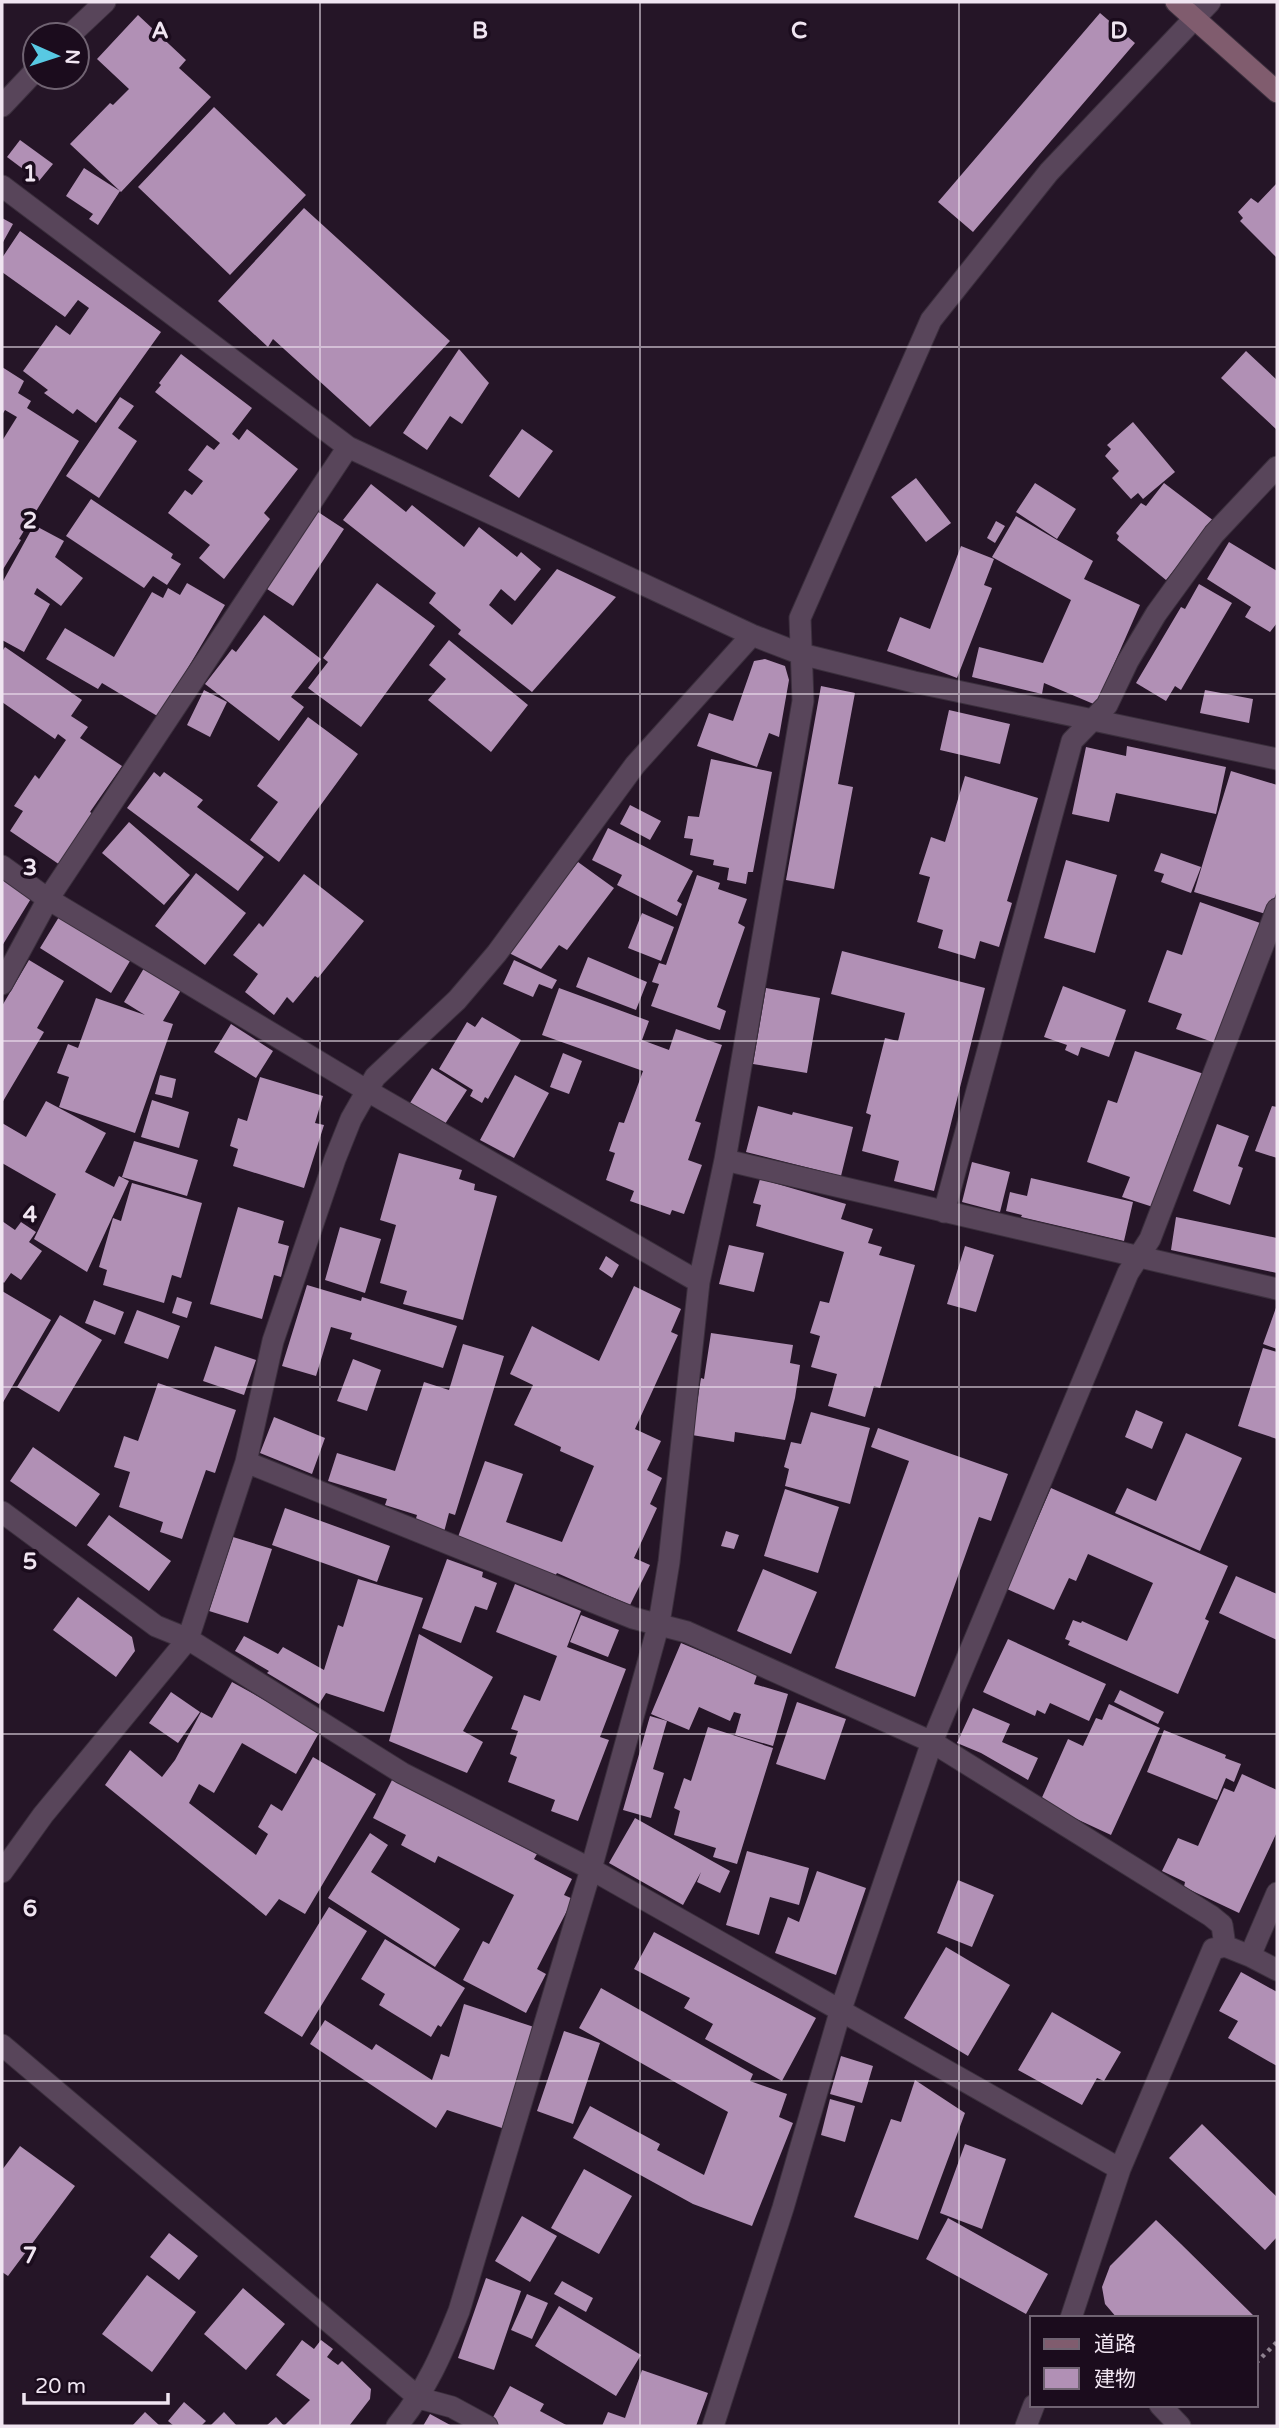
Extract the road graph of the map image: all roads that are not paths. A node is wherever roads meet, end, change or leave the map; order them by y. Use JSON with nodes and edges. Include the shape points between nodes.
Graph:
{"nodes":[{"id":1,"x":105,"y":2,"type":"edge"},
{"id":2,"x":1176,"y":2,"type":"edge"},
{"id":3,"x":1210,"y":2,"type":"edge"},
{"id":4,"x":1195,"y":18,"type":"junction"},
{"id":5,"x":85,"y":21,"type":"edge"},
{"id":6,"x":21,"y":86,"type":"edge"},
{"id":7,"x":1277,"y":92,"type":"edge"},
{"id":8,"x":2,"y":106,"type":"edge"},
{"id":9,"x":2,"y":186,"type":"edge"},
{"id":10,"x":348,"y":447,"type":"junction"},
{"id":11,"x":1277,"y":467,"type":"edge"},
{"id":12,"x":752,"y":635,"type":"junction"},
{"id":13,"x":801,"y":654,"type":"junction"},
{"id":14,"x":1092,"y":719,"type":"junction"},
{"id":15,"x":1277,"y":759,"type":"edge"},
{"id":16,"x":2,"y":866,"type":"edge"},
{"id":17,"x":48,"y":899,"type":"junction"},
{"id":18,"x":1277,"y":909,"type":"edge"},
{"id":19,"x":2,"y":984,"type":"edge"},
{"id":20,"x":366,"y":1090,"type":"junction"},
{"id":21,"x":725,"y":1160,"type":"junction"},
{"id":22,"x":944,"y":1212,"type":"junction"},
{"id":23,"x":1138,"y":1257,"type":"junction"},
{"id":24,"x":699,"y":1282,"type":"junction"},
{"id":25,"x":1277,"y":1289,"type":"edge"},
{"id":26,"x":246,"y":1462,"type":"junction"},
{"id":27,"x":2,"y":1512,"type":"edge"},
{"id":28,"x":659,"y":1623,"type":"junction"},
{"id":29,"x":188,"y":1639,"type":"junction"},
{"id":30,"x":932,"y":1742,"type":"junction"},
{"id":31,"x":591,"y":1870,"type":"junction"},
{"id":32,"x":2,"y":1872,"type":"edge"},
{"id":33,"x":1277,"y":1893,"type":"edge"},
{"id":34,"x":1225,"y":1946,"type":"junction"},
{"id":35,"x":1250,"y":1956,"type":"junction"},
{"id":36,"x":1277,"y":1970,"type":"edge"},
{"id":37,"x":841,"y":2009,"type":"junction"},
{"id":38,"x":2,"y":2045,"type":"edge"},
{"id":39,"x":1120,"y":2169,"type":"junction"},
{"id":40,"x":1073,"y":2316,"type":"edge"},
{"id":41,"x":419,"y":2398,"type":"junction"},
{"id":42,"x":1033,"y":2407,"type":"edge"},
{"id":43,"x":1162,"y":2407,"type":"edge"},
{"id":44,"x":397,"y":2426,"type":"edge"},
{"id":45,"x":487,"y":2426,"type":"edge"},
{"id":46,"x":713,"y":2426,"type":"edge"},
{"id":47,"x":1026,"y":2426,"type":"edge"},
{"id":48,"x":1180,"y":2426,"type":"edge"}],
"edges":[{"from":1,"to":5,"type":"street"},
{"from":2,"to":4,"type":"street"},
{"from":3,"to":4,"type":"street"},
{"from":4,"to":7,"type":"street"},
{"from":4,"to":13,"type":"street","via":[[1049,172],[931,320],[800,618]]},
{"from":6,"to":8,"type":"street"},
{"from":9,"to":10,"type":"street"},
{"from":10,"to":12,"type":"street"},
{"from":10,"to":17,"type":"street"},
{"from":11,"to":14,"type":"street","via":[[1214,534],[1156,614],[1107,705]]},
{"from":12,"to":13,"type":"street"},
{"from":12,"to":20,"type":"street","via":[[635,765],[497,953],[457,1000]]},
{"from":13,"to":14,"type":"street"},
{"from":13,"to":21,"type":"street","via":[[803,701]]},
{"from":14,"to":15,"type":"street"},
{"from":14,"to":22,"type":"street","via":[[1072,741]]},
{"from":16,"to":17,"type":"street"},
{"from":17,"to":19,"type":"street"},
{"from":17,"to":20,"type":"street"},
{"from":18,"to":23,"type":"street","via":[[1150,1239]]},
{"from":20,"to":24,"type":"street"},
{"from":20,"to":26,"type":"street","via":[[335,1158],[273,1341]]},
{"from":21,"to":22,"type":"street"},
{"from":21,"to":24,"type":"street"},
{"from":22,"to":23,"type":"street"},
{"from":23,"to":25,"type":"street"},
{"from":23,"to":30,"type":"street"},
{"from":24,"to":28,"type":"street"},
{"from":26,"to":28,"type":"street","via":[[634,1618]]},
{"from":26,"to":29,"type":"street"},
{"from":27,"to":29,"type":"street","via":[[156,1626]]},
{"from":28,"to":30,"type":"street"},
{"from":28,"to":31,"type":"street"},
{"from":29,"to":31,"type":"street","via":[[402,1773]]},
{"from":29,"to":32,"type":"street","via":[[43,1815]]},
{"from":30,"to":34,"type":"street","via":[[1211,1916],[1222,1925]]},
{"from":30,"to":37,"type":"street"},
{"from":31,"to":37,"type":"street"},
{"from":31,"to":41,"type":"street","via":[[459,2311]]},
{"from":33,"to":35,"type":"street"},
{"from":34,"to":35,"type":"street"},
{"from":34,"to":39,"type":"street","via":[[1213,1948]]},
{"from":35,"to":36,"type":"street"},
{"from":37,"to":39,"type":"street"},
{"from":37,"to":46,"type":"street"},
{"from":38,"to":41,"type":"street"},
{"from":39,"to":40,"type":"street"},
{"from":41,"to":44,"type":"street"},
{"from":41,"to":45,"type":"street","via":[[452,2407]]},
{"from":42,"to":47,"type":"street"},
{"from":43,"to":48,"type":"street"}]}
